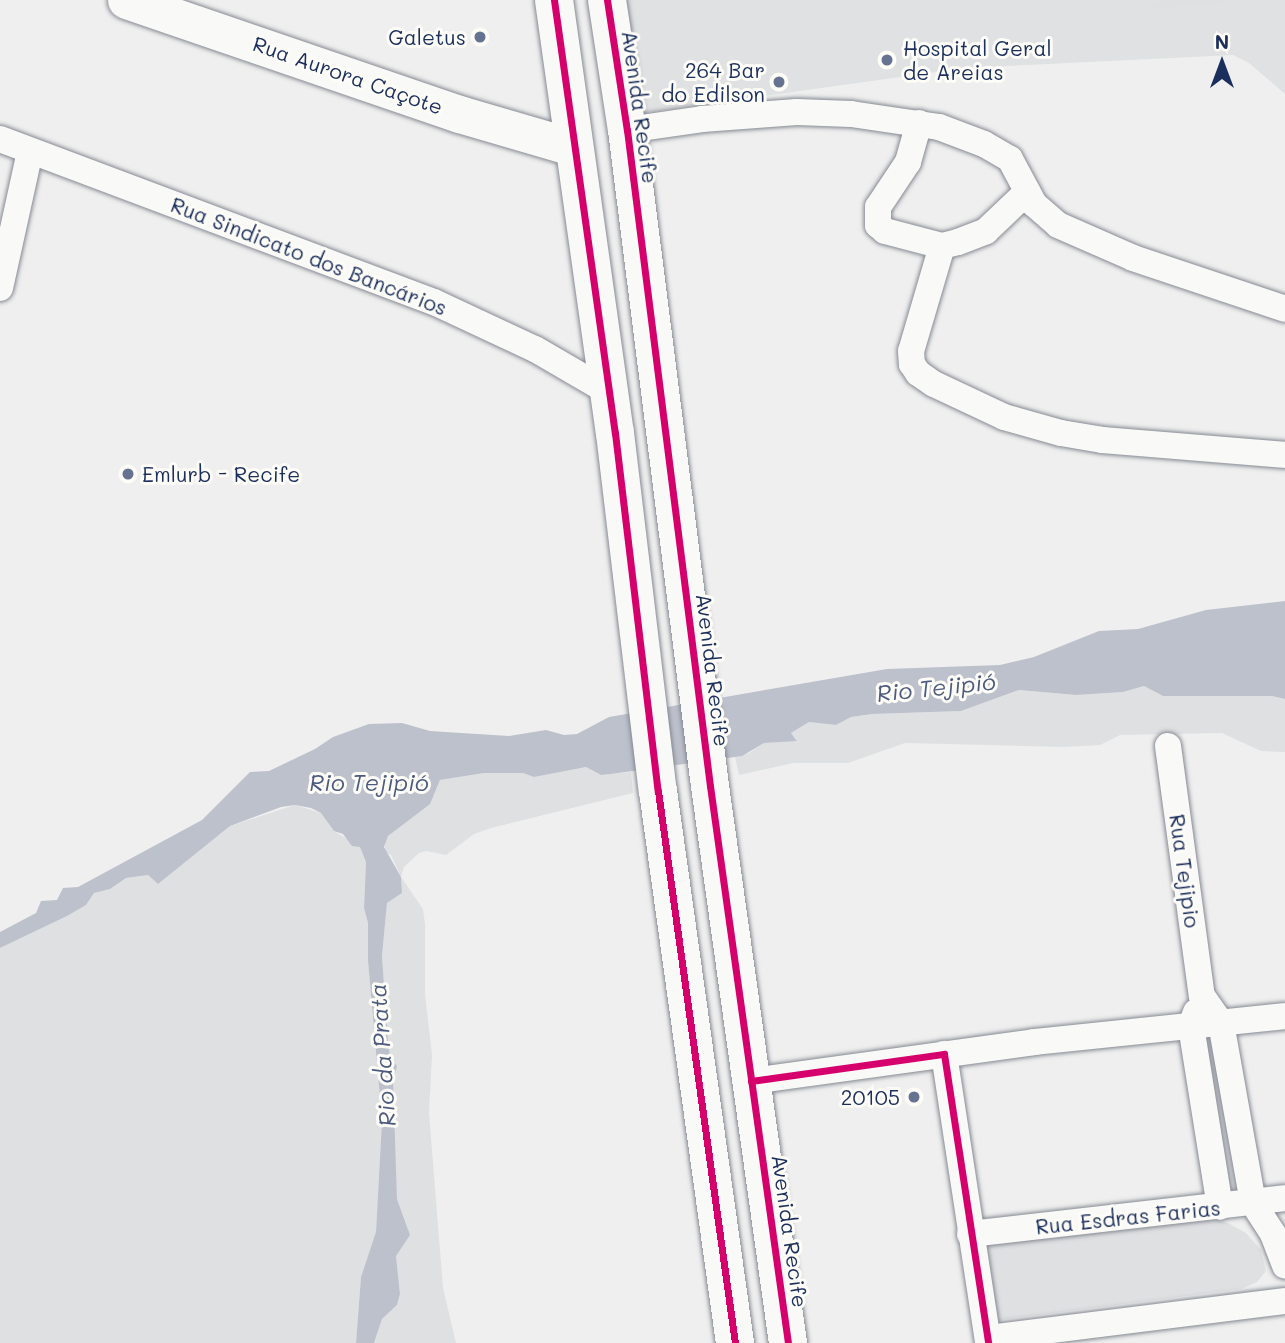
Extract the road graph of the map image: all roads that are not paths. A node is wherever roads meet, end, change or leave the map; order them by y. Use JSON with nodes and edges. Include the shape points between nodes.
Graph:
{"nodes":[{"id":1,"x":126,"y":0,"type":"edge"},
{"id":2,"x":554,"y":0,"type":"edge"},
{"id":3,"x":607,"y":0,"type":"edge"},
{"id":4,"x":919,"y":123,"type":"junction"},
{"id":5,"x":626,"y":130,"type":"junction"},
{"id":6,"x":0,"y":139,"type":"edge"},
{"id":7,"x":572,"y":147,"type":"junction"},
{"id":8,"x":30,"y":151,"type":"junction"},
{"id":9,"x":1027,"y":192,"type":"junction"},
{"id":10,"x":942,"y":246,"type":"junction"},
{"id":11,"x":0,"y":288,"type":"edge"},
{"id":12,"x":1285,"y":309,"type":"edge"},
{"id":13,"x":610,"y":392,"type":"junction"},
{"id":14,"x":1285,"y":455,"type":"edge"},
{"id":15,"x":1168,"y":746,"type":"dead end"},
{"id":16,"x":1202,"y":996,"type":"junction"},
{"id":17,"x":1285,"y":1016,"type":"edge"},
{"id":18,"x":1222,"y":1023,"type":"junction"},
{"id":19,"x":1191,"y":1026,"type":"junction"},
{"id":20,"x":944,"y":1054,"type":"junction"},
{"id":21,"x":751,"y":1081,"type":"junction"},
{"id":22,"x":1285,"y":1198,"type":"edge"},
{"id":23,"x":1253,"y":1203,"type":"junction"},
{"id":24,"x":1220,"y":1207,"type":"junction"},
{"id":25,"x":971,"y":1234,"type":"junction"},
{"id":26,"x":1285,"y":1266,"type":"edge"},
{"id":27,"x":1285,"y":1301,"type":"edge"},
{"id":28,"x":988,"y":1340,"type":"edge"},
{"id":29,"x":735,"y":1343,"type":"edge"},
{"id":30,"x":788,"y":1343,"type":"edge"}],
"edges":[{"from":1,"to":7,"type":"main road","name":"Rua Aurora Caçote","via":[[459,114]]},
{"from":2,"to":7,"type":"main road"},
{"from":3,"to":5,"type":"main road","name":"Avenida Recife"},
{"from":4,"to":5,"type":"street","via":[[797,112]]},
{"from":4,"to":9,"type":"street","via":[[984,144],[1010,159]]},
{"from":4,"to":10,"type":"street","via":[[908,162],[887,190],[876,216],[885,231]]},
{"from":5,"to":21,"type":"main road","name":"Avenida Recife"},
{"from":6,"to":8,"type":"street","name":"Rua Sindicato dos Bancários"},
{"from":7,"to":13,"type":"main road"},
{"from":8,"to":11,"type":"street"},
{"from":8,"to":13,"type":"street","name":"Rua Sindicato dos Bancários","via":[[434,302],[535,349]]},
{"from":9,"to":10,"type":"street","via":[[986,231]]},
{"from":9,"to":12,"type":"street","via":[[1042,214],[1082,236]]},
{"from":10,"to":14,"type":"street","via":[[911,351],[918,373],[934,384],[1003,416],[1061,433]]},
{"from":13,"to":29,"type":"main road","via":[[642,670]]},
{"from":15,"to":16,"type":"street","name":"Rua Tejipio"},
{"from":16,"to":18,"type":"street","name":"Rua Tejipio"},
{"from":16,"to":19,"type":"street","name":"Rua Tejipio"},
{"from":17,"to":18,"type":"street"},
{"from":18,"to":19,"type":"street"},
{"from":18,"to":23,"type":"street"},
{"from":19,"to":20,"type":"street"},
{"from":19,"to":24,"type":"street"},
{"from":20,"to":21,"type":"street"},
{"from":20,"to":25,"type":"street"},
{"from":21,"to":30,"type":"main road","name":"Avenida Recife"},
{"from":22,"to":23,"type":"street","name":"Rua Esdras Farias"},
{"from":23,"to":24,"type":"street","name":"Rua Esdras Farias"},
{"from":23,"to":26,"type":"street","via":[[1273,1234]]},
{"from":24,"to":25,"type":"street","name":"Rua Esdras Farias"},
{"from":25,"to":28,"type":"street"},
{"from":27,"to":28,"type":"street"}]}
